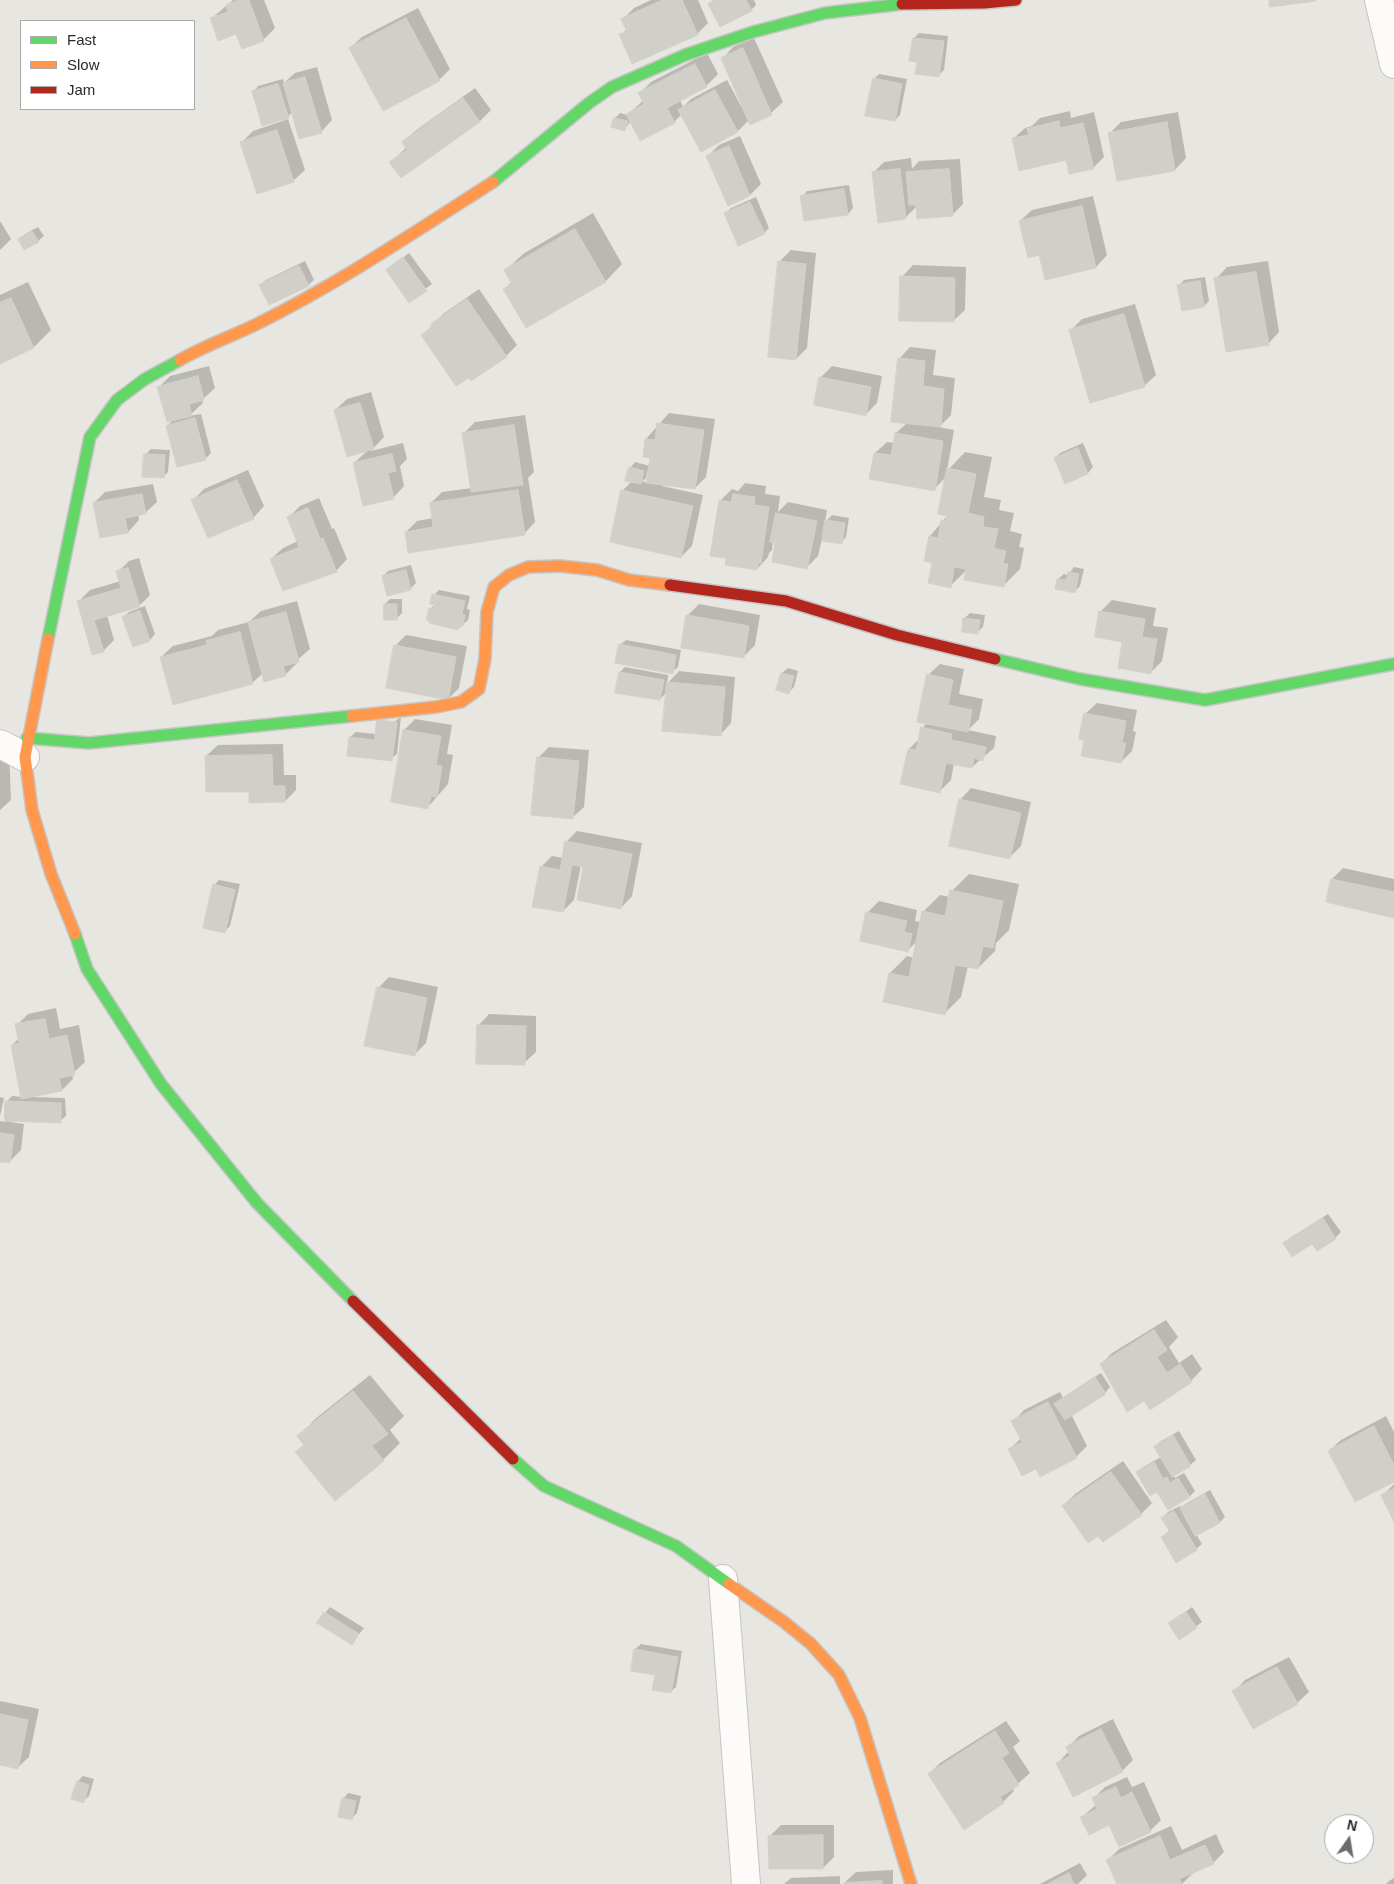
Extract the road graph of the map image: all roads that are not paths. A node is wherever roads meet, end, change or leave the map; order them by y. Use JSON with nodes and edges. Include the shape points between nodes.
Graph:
{"nodes":[{"id":1,"x":1016,"y":0,"type":"edge"},
{"id":2,"x":1379,"y":0,"type":"edge"},
{"id":3,"x":1394,"y":64,"type":"edge"},
{"id":4,"x":1394,"y":664,"type":"edge"},
{"id":5,"x":0,"y":744,"type":"edge"},
{"id":6,"x":26,"y":747,"type":"junction"},
{"id":7,"x":724,"y":1579,"type":"junction"},
{"id":8,"x":746,"y":1884,"type":"edge"},
{"id":9,"x":911,"y":1884,"type":"edge"}],
"edges":[{"from":1,"to":6,"type":"street","via":[[904,4],[825,13],[744,34],[612,87],[502,176],[380,256],[255,325],[196,350],[116,400],[90,437]]},
{"from":2,"to":3,"type":"street"},
{"from":4,"to":6,"type":"street","via":[[1205,700],[1080,679],[897,635],[786,601],[629,580],[597,570],[528,567],[509,575],[494,587],[487,612],[485,659],[479,689],[461,702],[260,726]]},
{"from":5,"to":6,"type":"street"},
{"from":6,"to":7,"type":"street","via":[[34,819],[87,969],[161,1084],[257,1204],[498,1446],[544,1486],[676,1546]]},
{"from":7,"to":8,"type":"street"},
{"from":7,"to":9,"type":"street","via":[[811,1644],[839,1675],[860,1718]]}]}
